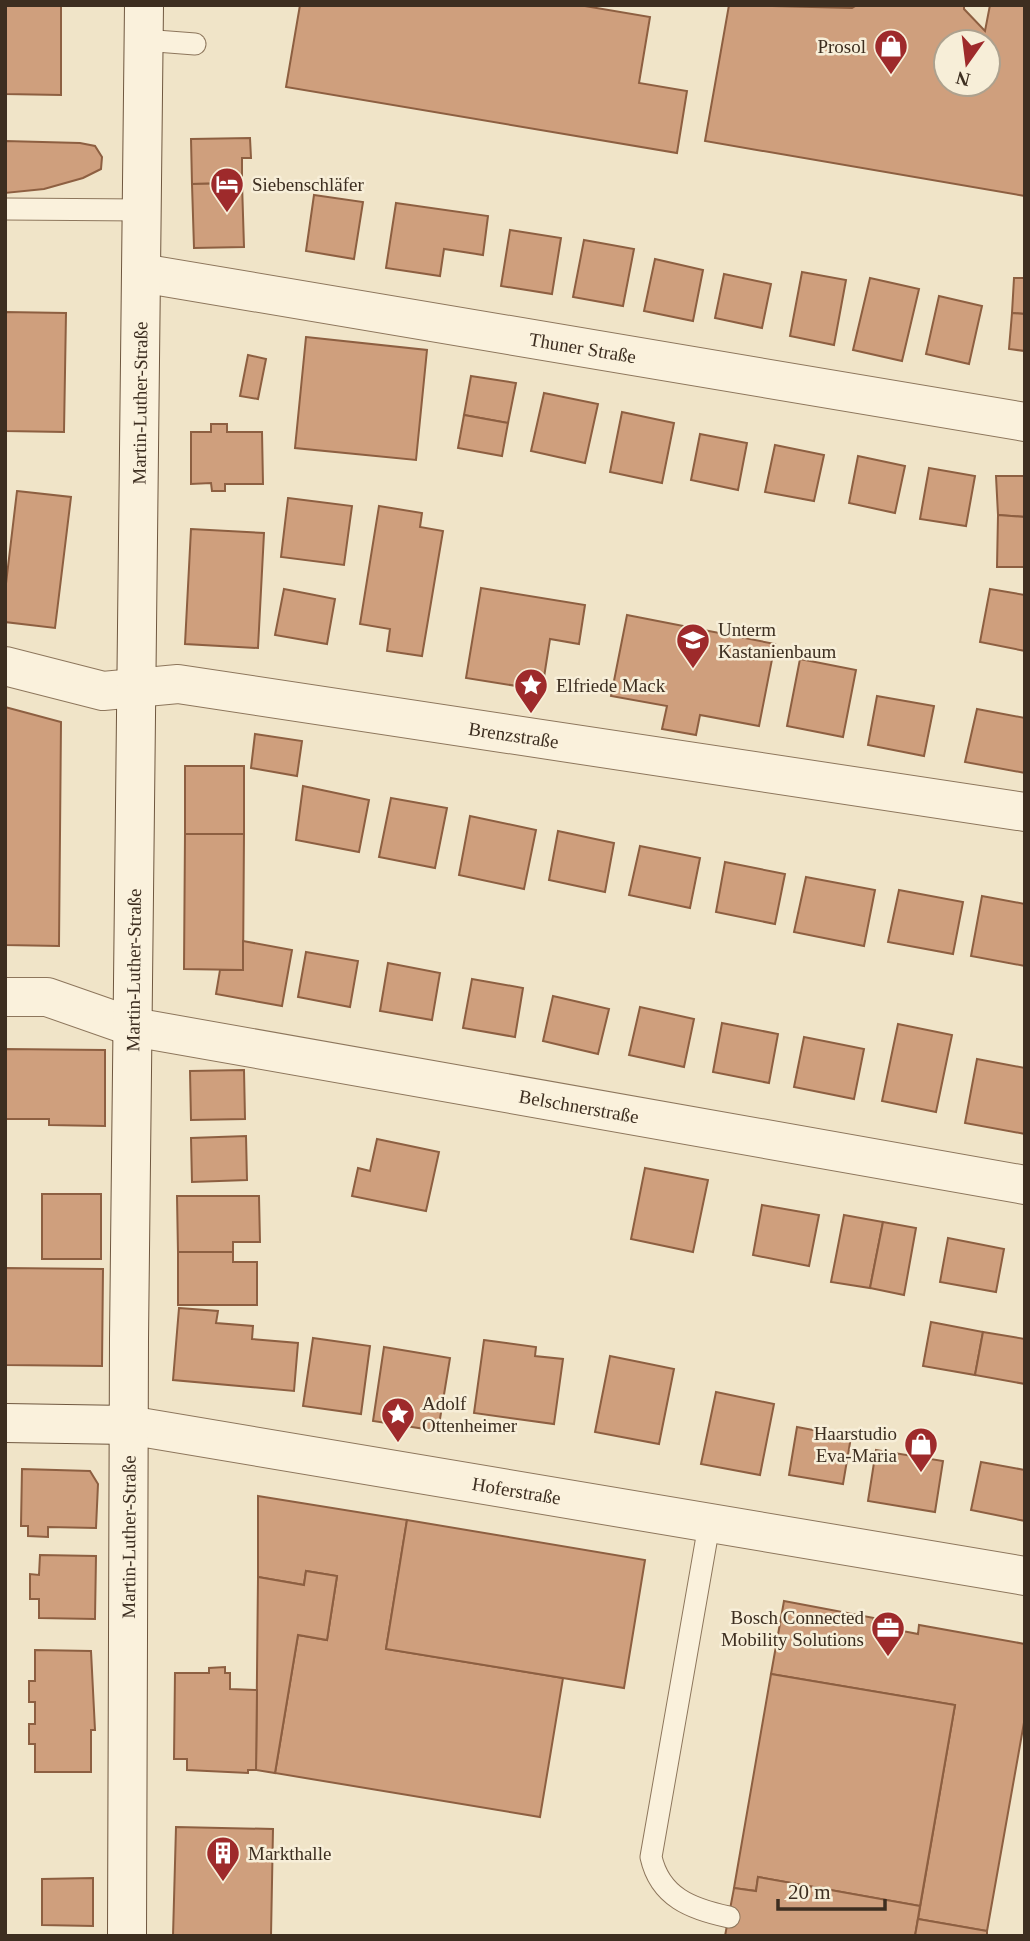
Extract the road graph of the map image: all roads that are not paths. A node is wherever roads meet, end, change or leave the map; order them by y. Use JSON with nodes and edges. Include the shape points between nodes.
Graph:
{"nodes":[{"id":1,"x":144,"y":23,"type":"edge"},
{"id":2,"x":195,"y":44,"type":"dead end"},
{"id":3,"x":5,"y":209,"type":"edge"},
{"id":4,"x":142,"y":210,"type":"junction"},
{"id":5,"x":141,"y":273,"type":"junction"},
{"id":6,"x":1025,"y":422,"type":"edge"},
{"id":7,"x":5,"y":666,"type":"edge"},
{"id":8,"x":136,"y":690,"type":"junction"},
{"id":9,"x":1025,"y":812,"type":"edge"},
{"id":10,"x":5,"y":997,"type":"edge"},
{"id":11,"x":133,"y":1027,"type":"junction"},
{"id":12,"x":1025,"y":1185,"type":"edge"},
{"id":13,"x":5,"y":1423,"type":"edge"},
{"id":14,"x":128,"y":1425,"type":"junction"},
{"id":15,"x":709,"y":1525,"type":"junction"},
{"id":16,"x":1025,"y":1576,"type":"edge"},
{"id":17,"x":729,"y":1917,"type":"dead end"},
{"id":18,"x":127,"y":1936,"type":"edge"}],
"edges":[{"from":1,"to":2,"type":"lane"},
{"from":1,"to":4,"type":"street","name":"Martin-Luther-Straße"},
{"from":3,"to":4,"type":"lane"},
{"from":4,"to":5,"type":"street","name":"Martin-Luther-Straße"},
{"from":5,"to":6,"type":"street","name":"Thuner Straße"},
{"from":5,"to":8,"type":"street","name":"Martin-Luther-Straße"},
{"from":7,"to":8,"type":"street","name":"Brenzstraße","via":[[103,691]]},
{"from":8,"to":9,"type":"street","name":"Brenzstraße","via":[[178,684]]},
{"from":8,"to":11,"type":"street","name":"Martin-Luther-Straße"},
{"from":10,"to":11,"type":"street","name":"Belschnerstraße","via":[[47,997]]},
{"from":11,"to":12,"type":"street","name":"Belschnerstraße"},
{"from":11,"to":14,"type":"street","name":"Martin-Luther-Straße"},
{"from":13,"to":14,"type":"street","name":"Hoferstraße"},
{"from":14,"to":15,"type":"street","name":"Hoferstraße"},
{"from":14,"to":18,"type":"street","name":"Martin-Luther-Straße"},
{"from":15,"to":16,"type":"street","name":"Hoferstraße"},
{"from":15,"to":17,"type":"lane","via":[[652,1857],[655,1874],[670,1896]]}]}
